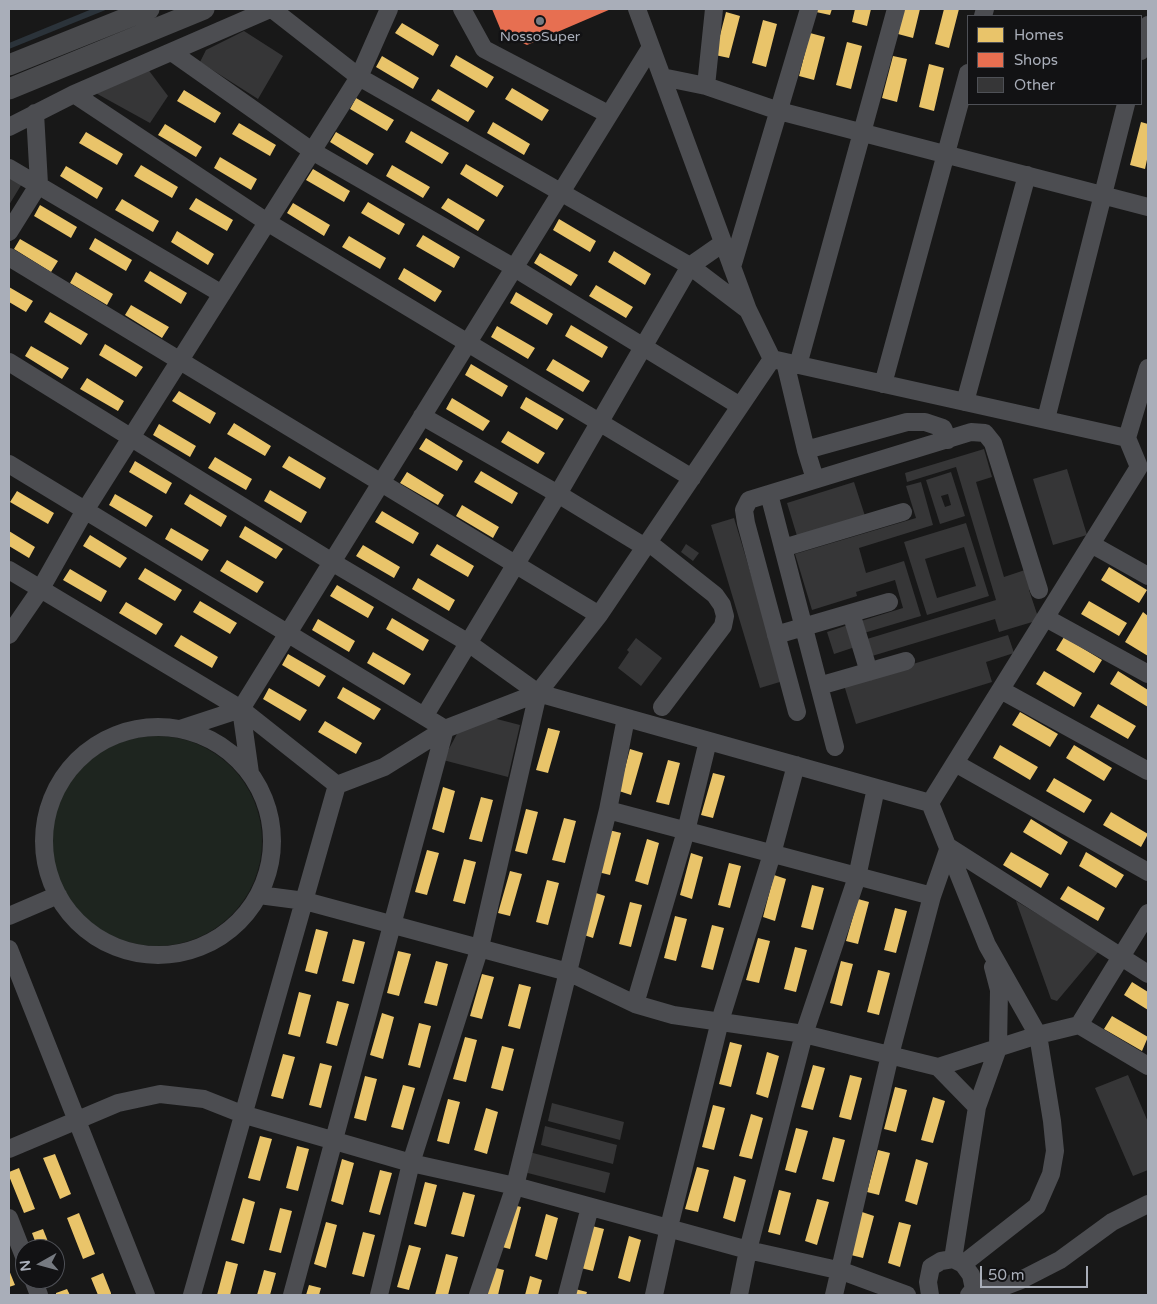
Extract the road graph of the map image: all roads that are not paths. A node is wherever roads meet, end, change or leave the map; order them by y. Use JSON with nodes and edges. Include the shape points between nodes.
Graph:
{"nodes":[{"id":1,"x":149,"y":9,"type":"edge"},
{"id":2,"x":204,"y":9,"type":"edge"},
{"id":3,"x":271,"y":9,"type":"edge"},
{"id":4,"x":389,"y":9,"type":"edge"},
{"id":5,"x":462,"y":9,"type":"edge"},
{"id":6,"x":637,"y":9,"type":"edge"},
{"id":7,"x":714,"y":9,"type":"edge"},
{"id":8,"x":809,"y":9,"type":"edge"},
{"id":9,"x":896,"y":9,"type":"edge"},
{"id":10,"x":1148,"y":24,"type":"edge"},
{"id":11,"x":651,"y":46,"type":"junction"},
{"id":12,"x":1142,"y":47,"type":"edge"},
{"id":13,"x":173,"y":53,"type":"junction"},
{"id":14,"x":9,"y":66,"type":"edge"},
{"id":15,"x":967,"y":76,"type":"edge"},
{"id":16,"x":359,"y":77,"type":"junction"},
{"id":17,"x":662,"y":77,"type":"junction"},
{"id":18,"x":706,"y":86,"type":"junction"},
{"id":19,"x":9,"y":88,"type":"edge"},
{"id":20,"x":74,"y":94,"type":"junction"},
{"id":21,"x":1126,"y":105,"type":"edge"},
{"id":22,"x":779,"y":111,"type":"junction"},
{"id":23,"x":35,"y":113,"type":"junction"},
{"id":24,"x":608,"y":114,"type":"junction"},
{"id":25,"x":9,"y":128,"type":"edge"},
{"id":26,"x":860,"y":132,"type":"junction"},
{"id":27,"x":312,"y":151,"type":"junction"},
{"id":28,"x":945,"y":154,"type":"junction"},
{"id":29,"x":9,"y":168,"type":"edge"},
{"id":30,"x":1027,"y":175,"type":"junction"},
{"id":31,"x":39,"y":184,"type":"junction"},
{"id":32,"x":560,"y":192,"type":"junction"},
{"id":33,"x":1103,"y":195,"type":"junction"},
{"id":34,"x":1148,"y":207,"type":"edge"},
{"id":35,"x":267,"y":222,"type":"junction"},
{"id":36,"x":9,"y":232,"type":"edge"},
{"id":37,"x":723,"y":243,"type":"junction"},
{"id":38,"x":9,"y":257,"type":"edge"},
{"id":39,"x":690,"y":266,"type":"junction"},
{"id":40,"x":732,"y":267,"type":"junction"},
{"id":41,"x":513,"y":268,"type":"junction"},
{"id":42,"x":222,"y":294,"type":"junction"},
{"id":43,"x":748,"y":310,"type":"junction"},
{"id":44,"x":468,"y":341,"type":"junction"},
{"id":45,"x":642,"y":345,"type":"junction"},
{"id":46,"x":9,"y":362,"type":"edge"},
{"id":47,"x":179,"y":362,"type":"junction"},
{"id":48,"x":785,"y":362,"type":"junction"},
{"id":49,"x":1148,"y":368,"type":"edge"},
{"id":50,"x":883,"y":384,"type":"junction"},
{"id":51,"x":965,"y":402,"type":"junction"},
{"id":52,"x":740,"y":406,"type":"junction"},
{"id":53,"x":422,"y":416,"type":"junction"},
{"id":54,"x":1046,"y":419,"type":"junction"},
{"id":55,"x":599,"y":423,"type":"junction"},
{"id":56,"x":131,"y":437,"type":"junction"},
{"id":57,"x":1127,"y":438,"type":"junction"},
{"id":58,"x":948,"y":440,"type":"junction"},
{"id":59,"x":806,"y":450,"type":"junction"},
{"id":60,"x":1142,"y":462,"type":"edge"},
{"id":61,"x":9,"y":464,"type":"edge"},
{"id":62,"x":692,"y":478,"type":"junction"},
{"id":63,"x":815,"y":479,"type":"junction"},
{"id":64,"x":380,"y":484,"type":"junction"},
{"id":65,"x":558,"y":494,"type":"junction"},
{"id":66,"x":769,"y":494,"type":"junction"},
{"id":67,"x":84,"y":512,"type":"junction"},
{"id":68,"x":903,"y":512,"type":"dead end"},
{"id":69,"x":647,"y":544,"type":"junction"},
{"id":70,"x":1092,"y":544,"type":"junction"},
{"id":71,"x":783,"y":548,"type":"junction"},
{"id":72,"x":332,"y":562,"type":"junction"},
{"id":73,"x":516,"y":565,"type":"junction"},
{"id":74,"x":9,"y":570,"type":"edge"},
{"id":75,"x":1148,"y":576,"type":"edge"},
{"id":76,"x":40,"y":590,"type":"junction"},
{"id":77,"x":1039,"y":590,"type":"dead end"},
{"id":78,"x":889,"y":602,"type":"dead end"},
{"id":79,"x":851,"y":613,"type":"junction"},
{"id":80,"x":599,"y":615,"type":"junction"},
{"id":81,"x":1046,"y":618,"type":"junction"},
{"id":82,"x":804,"y":627,"type":"junction"},
{"id":83,"x":9,"y":635,"type":"edge"},
{"id":84,"x":287,"y":635,"type":"junction"},
{"id":85,"x":776,"y":635,"type":"junction"},
{"id":86,"x":467,"y":642,"type":"junction"},
{"id":87,"x":906,"y":660,"type":"dead end"},
{"id":88,"x":869,"y":672,"type":"junction"},
{"id":89,"x":1148,"y":674,"type":"edge"},
{"id":90,"x":819,"y":686,"type":"junction"},
{"id":91,"x":1001,"y":690,"type":"junction"},
{"id":92,"x":538,"y":694,"type":"junction"},
{"id":93,"x":662,"y":707,"type":"dead end"},
{"id":94,"x":241,"y":709,"type":"junction"},
{"id":95,"x":797,"y":712,"type":"dead end"},
{"id":96,"x":425,"y":715,"type":"junction"},
{"id":97,"x":626,"y":718,"type":"junction"},
{"id":98,"x":180,"y":729,"type":"junction"},
{"id":99,"x":445,"y":729,"type":"junction"},
{"id":100,"x":708,"y":741,"type":"junction"},
{"id":101,"x":835,"y":747,"type":"dead end"},
{"id":102,"x":955,"y":764,"type":"junction"},
{"id":103,"x":796,"y":766,"type":"junction"},
{"id":104,"x":1148,"y":771,"type":"edge"},
{"id":105,"x":250,"y":774,"type":"junction"},
{"id":106,"x":337,"y":785,"type":"junction"},
{"id":107,"x":876,"y":788,"type":"junction"},
{"id":108,"x":930,"y":803,"type":"junction"},
{"id":109,"x":608,"y":810,"type":"junction"},
{"id":110,"x":686,"y":831,"type":"junction"},
{"id":111,"x":949,"y":848,"type":"junction"},
{"id":112,"x":772,"y":854,"type":"junction"},
{"id":113,"x":1148,"y":872,"type":"edge"},
{"id":114,"x":856,"y":877,"type":"junction"},
{"id":115,"x":58,"y":895,"type":"junction"},
{"id":116,"x":259,"y":895,"type":"junction"},
{"id":117,"x":932,"y":896,"type":"junction"},
{"id":118,"x":305,"y":901,"type":"junction"},
{"id":119,"x":1148,"y":913,"type":"edge"},
{"id":120,"x":9,"y":916,"type":"edge"},
{"id":121,"x":393,"y":925,"type":"junction"},
{"id":122,"x":987,"y":945,"type":"junction"},
{"id":123,"x":480,"y":947,"type":"junction"},
{"id":124,"x":9,"y":949,"type":"edge"},
{"id":125,"x":1120,"y":955,"type":"junction"},
{"id":126,"x":568,"y":972,"type":"junction"},
{"id":127,"x":1148,"y":974,"type":"edge"},
{"id":128,"x":635,"y":1004,"type":"junction"},
{"id":129,"x":720,"y":1021,"type":"junction"},
{"id":130,"x":1079,"y":1025,"type":"junction"},
{"id":131,"x":804,"y":1034,"type":"junction"},
{"id":132,"x":1038,"y":1035,"type":"junction"},
{"id":133,"x":998,"y":1048,"type":"junction"},
{"id":134,"x":890,"y":1055,"type":"junction"},
{"id":135,"x":1148,"y":1066,"type":"edge"},
{"id":136,"x":938,"y":1067,"type":"junction"},
{"id":137,"x":977,"y":1106,"type":"junction"},
{"id":138,"x":242,"y":1114,"type":"junction"},
{"id":139,"x":76,"y":1119,"type":"junction"},
{"id":140,"x":335,"y":1141,"type":"junction"},
{"id":141,"x":9,"y":1149,"type":"edge"},
{"id":142,"x":411,"y":1163,"type":"junction"},
{"id":143,"x":515,"y":1186,"type":"junction"},
{"id":144,"x":1148,"y":1204,"type":"edge"},
{"id":145,"x":590,"y":1207,"type":"junction"},
{"id":146,"x":9,"y":1218,"type":"edge"},
{"id":147,"x":668,"y":1227,"type":"junction"},
{"id":148,"x":17,"y":1239,"type":"edge"},
{"id":149,"x":748,"y":1250,"type":"junction"},
{"id":150,"x":958,"y":1261,"type":"junction"},
{"id":151,"x":842,"y":1271,"type":"junction"},
{"id":152,"x":971,"y":1292,"type":"edge"},
{"id":153,"x":146,"y":1295,"type":"edge"},
{"id":154,"x":192,"y":1295,"type":"edge"},
{"id":155,"x":292,"y":1295,"type":"edge"},
{"id":156,"x":379,"y":1295,"type":"edge"},
{"id":157,"x":478,"y":1295,"type":"edge"},
{"id":158,"x":567,"y":1295,"type":"edge"},
{"id":159,"x":654,"y":1295,"type":"edge"},
{"id":160,"x":739,"y":1295,"type":"edge"},
{"id":161,"x":834,"y":1295,"type":"edge"},
{"id":162,"x":907,"y":1295,"type":"edge"},
{"id":163,"x":930,"y":1295,"type":"edge"}],
"edges":[{"from":1,"to":14,"type":"main road"},
{"from":2,"to":19,"type":"main road"},
{"from":3,"to":13,"type":"street"},
{"from":3,"to":16,"type":"street"},
{"from":4,"to":16,"type":"street"},
{"from":5,"to":24,"type":"street","via":[[484,48]]},
{"from":6,"to":11,"type":"street"},
{"from":7,"to":18,"type":"street"},
{"from":8,"to":22,"type":"street"},
{"from":9,"to":26,"type":"street"},
{"from":10,"to":12,"type":"street"},
{"from":11,"to":17,"type":"street"},
{"from":11,"to":24,"type":"street"},
{"from":13,"to":20,"type":"street"},
{"from":13,"to":27,"type":"street"},
{"from":15,"to":28,"type":"street"},
{"from":16,"to":27,"type":"street"},
{"from":16,"to":32,"type":"street"},
{"from":17,"to":18,"type":"street"},
{"from":17,"to":37,"type":"street"},
{"from":18,"to":22,"type":"street"},
{"from":20,"to":23,"type":"street"},
{"from":20,"to":35,"type":"street"},
{"from":21,"to":33,"type":"street"},
{"from":22,"to":26,"type":"street"},
{"from":22,"to":40,"type":"street"},
{"from":23,"to":25,"type":"street"},
{"from":23,"to":31,"type":"street"},
{"from":24,"to":32,"type":"street"},
{"from":26,"to":28,"type":"street"},
{"from":26,"to":48,"type":"street"},
{"from":27,"to":35,"type":"street"},
{"from":27,"to":41,"type":"street"},
{"from":28,"to":30,"type":"street"},
{"from":28,"to":50,"type":"street"},
{"from":29,"to":31,"type":"street"},
{"from":30,"to":33,"type":"street"},
{"from":30,"to":51,"type":"street"},
{"from":31,"to":36,"type":"street"},
{"from":31,"to":42,"type":"street"},
{"from":32,"to":39,"type":"street"},
{"from":32,"to":41,"type":"street"},
{"from":33,"to":34,"type":"street"},
{"from":33,"to":54,"type":"street"},
{"from":35,"to":42,"type":"street"},
{"from":35,"to":44,"type":"street"},
{"from":37,"to":39,"type":"street"},
{"from":37,"to":40,"type":"street"},
{"from":38,"to":47,"type":"street"},
{"from":39,"to":43,"type":"street"},
{"from":39,"to":45,"type":"street"},
{"from":40,"to":43,"type":"street"},
{"from":41,"to":44,"type":"street"},
{"from":41,"to":45,"type":"street"},
{"from":42,"to":47,"type":"street"},
{"from":43,"to":48,"type":"street"},
{"from":44,"to":53,"type":"street"},
{"from":44,"to":55,"type":"street"},
{"from":45,"to":52,"type":"street"},
{"from":45,"to":55,"type":"street"},
{"from":46,"to":56,"type":"street"},
{"from":47,"to":56,"type":"street"},
{"from":47,"to":64,"type":"street"},
{"from":48,"to":50,"type":"street"},
{"from":48,"to":52,"type":"street"},
{"from":48,"to":59,"type":"street"},
{"from":49,"to":57,"type":"street"},
{"from":50,"to":51,"type":"street"},
{"from":51,"to":54,"type":"street"},
{"from":52,"to":62,"type":"street"},
{"from":53,"to":64,"type":"street"},
{"from":53,"to":65,"type":"street"},
{"from":54,"to":57,"type":"street"},
{"from":55,"to":62,"type":"street"},
{"from":55,"to":65,"type":"street"},
{"from":56,"to":67,"type":"street"},
{"from":56,"to":72,"type":"street"},
{"from":57,"to":60,"type":"street"},
{"from":58,"to":59,"type":"street","via":[[943,428],[925,422],[907,422]]},
{"from":58,"to":63,"type":"street"},
{"from":58,"to":77,"type":"street","via":[[971,432],[985,433],[993,443]]},
{"from":59,"to":63,"type":"street"},
{"from":60,"to":70,"type":"street"},
{"from":61,"to":67,"type":"street"},
{"from":62,"to":69,"type":"street"},
{"from":63,"to":66,"type":"street"},
{"from":64,"to":72,"type":"street"},
{"from":64,"to":73,"type":"street"},
{"from":65,"to":69,"type":"street"},
{"from":65,"to":73,"type":"street"},
{"from":66,"to":71,"type":"street"},
{"from":66,"to":85,"type":"street","via":[[749,500],[744,510]]},
{"from":67,"to":76,"type":"street"},
{"from":67,"to":84,"type":"street"},
{"from":68,"to":71,"type":"street"},
{"from":69,"to":80,"type":"street"},
{"from":69,"to":93,"type":"street","via":[[715,595],[726,616],[723,626]]},
{"from":70,"to":75,"type":"street"},
{"from":70,"to":81,"type":"street"},
{"from":71,"to":82,"type":"street"},
{"from":72,"to":84,"type":"street"},
{"from":72,"to":86,"type":"street"},
{"from":73,"to":80,"type":"street"},
{"from":73,"to":86,"type":"street"},
{"from":74,"to":76,"type":"street"},
{"from":76,"to":83,"type":"street"},
{"from":76,"to":94,"type":"street"},
{"from":78,"to":79,"type":"street"},
{"from":79,"to":82,"type":"street"},
{"from":79,"to":88,"type":"street"},
{"from":80,"to":92,"type":"street"},
{"from":81,"to":89,"type":"street"},
{"from":81,"to":91,"type":"street"},
{"from":82,"to":85,"type":"street"},
{"from":82,"to":90,"type":"street"},
{"from":84,"to":94,"type":"street"},
{"from":84,"to":96,"type":"street"},
{"from":85,"to":95,"type":"street"},
{"from":86,"to":92,"type":"street"},
{"from":86,"to":96,"type":"street"},
{"from":87,"to":88,"type":"street"},
{"from":88,"to":90,"type":"street"},
{"from":90,"to":101,"type":"street"},
{"from":91,"to":102,"type":"street"},
{"from":91,"to":104,"type":"street"},
{"from":92,"to":97,"type":"street"},
{"from":92,"to":99,"type":"street"},
{"from":92,"to":123,"type":"street"},
{"from":94,"to":98,"type":"street"},
{"from":94,"to":105,"type":"street"},
{"from":94,"to":106,"type":"street"},
{"from":96,"to":99,"type":"street"},
{"from":97,"to":100,"type":"street"},
{"from":97,"to":109,"type":"street"},
{"from":98,"to":105,"type":"street","via":[[206,737],[231,752]]},
{"from":98,"to":115,"type":"street","via":[[134,730],[108,738],[78,759],[57,789],[46,824],[46,861]]},
{"from":99,"to":106,"type":"street","via":[[384,767]]},
{"from":99,"to":121,"type":"street"},
{"from":100,"to":103,"type":"street"},
{"from":100,"to":110,"type":"street"},
{"from":102,"to":108,"type":"street"},
{"from":102,"to":113,"type":"street"},
{"from":103,"to":107,"type":"street"},
{"from":103,"to":112,"type":"street"},
{"from":105,"to":116,"type":"street","via":[[265,802],[272,833],[270,865]]},
{"from":106,"to":118,"type":"street"},
{"from":107,"to":108,"type":"street"},
{"from":107,"to":114,"type":"street"},
{"from":108,"to":111,"type":"street"},
{"from":109,"to":110,"type":"street"},
{"from":109,"to":126,"type":"street"},
{"from":110,"to":112,"type":"street"},
{"from":110,"to":128,"type":"street"},
{"from":111,"to":117,"type":"street"},
{"from":111,"to":122,"type":"street"},
{"from":111,"to":125,"type":"street"},
{"from":112,"to":114,"type":"street"},
{"from":112,"to":129,"type":"street"},
{"from":114,"to":117,"type":"street"},
{"from":114,"to":131,"type":"street"},
{"from":115,"to":116,"type":"street","via":[[79,924],[108,944],[141,955],[176,955],[210,944],[238,923]]},
{"from":115,"to":120,"type":"street"},
{"from":116,"to":118,"type":"street"},
{"from":117,"to":134,"type":"street"},
{"from":118,"to":121,"type":"street"},
{"from":118,"to":138,"type":"street"},
{"from":119,"to":125,"type":"street"},
{"from":121,"to":123,"type":"street"},
{"from":121,"to":140,"type":"street"},
{"from":122,"to":132,"type":"street"},
{"from":122,"to":133,"type":"street","via":[[999,990]]},
{"from":123,"to":126,"type":"street"},
{"from":123,"to":142,"type":"street"},
{"from":124,"to":139,"type":"street"},
{"from":125,"to":127,"type":"street"},
{"from":125,"to":130,"type":"street"},
{"from":126,"to":128,"type":"street"},
{"from":126,"to":143,"type":"street"},
{"from":128,"to":129,"type":"street","via":[[673,1015]]},
{"from":129,"to":131,"type":"street"},
{"from":129,"to":147,"type":"street"},
{"from":130,"to":132,"type":"street"},
{"from":130,"to":135,"type":"street"},
{"from":131,"to":134,"type":"street"},
{"from":131,"to":149,"type":"street"},
{"from":132,"to":133,"type":"street"},
{"from":132,"to":150,"type":"street","via":[[1055,1151],[1051,1174],[1037,1206]]},
{"from":133,"to":136,"type":"street"},
{"from":133,"to":137,"type":"street"},
{"from":134,"to":136,"type":"street"},
{"from":134,"to":151,"type":"street"},
{"from":136,"to":137,"type":"street"},
{"from":137,"to":150,"type":"street"},
{"from":138,"to":139,"type":"street","via":[[204,1099],[160,1094],[118,1103]]},
{"from":138,"to":140,"type":"street"},
{"from":138,"to":154,"type":"street"},
{"from":139,"to":141,"type":"street"},
{"from":139,"to":153,"type":"street"},
{"from":140,"to":142,"type":"street"},
{"from":140,"to":155,"type":"street"},
{"from":142,"to":143,"type":"street"},
{"from":142,"to":156,"type":"street"},
{"from":143,"to":145,"type":"street"},
{"from":143,"to":157,"type":"street"},
{"from":144,"to":152,"type":"street","via":[[1112,1222],[1060,1260],[1021,1280],[1000,1288]]},
{"from":145,"to":147,"type":"street"},
{"from":145,"to":158,"type":"street"},
{"from":146,"to":148,"type":"street"},
{"from":147,"to":149,"type":"street"},
{"from":147,"to":159,"type":"street"},
{"from":149,"to":151,"type":"street"},
{"from":149,"to":160,"type":"street"},
{"from":150,"to":152,"type":"street","via":[[971,1275]]},
{"from":150,"to":163,"type":"street","via":[[941,1261],[932,1267],[928,1282]]},
{"from":151,"to":161,"type":"street"},
{"from":151,"to":162,"type":"street"}]}
